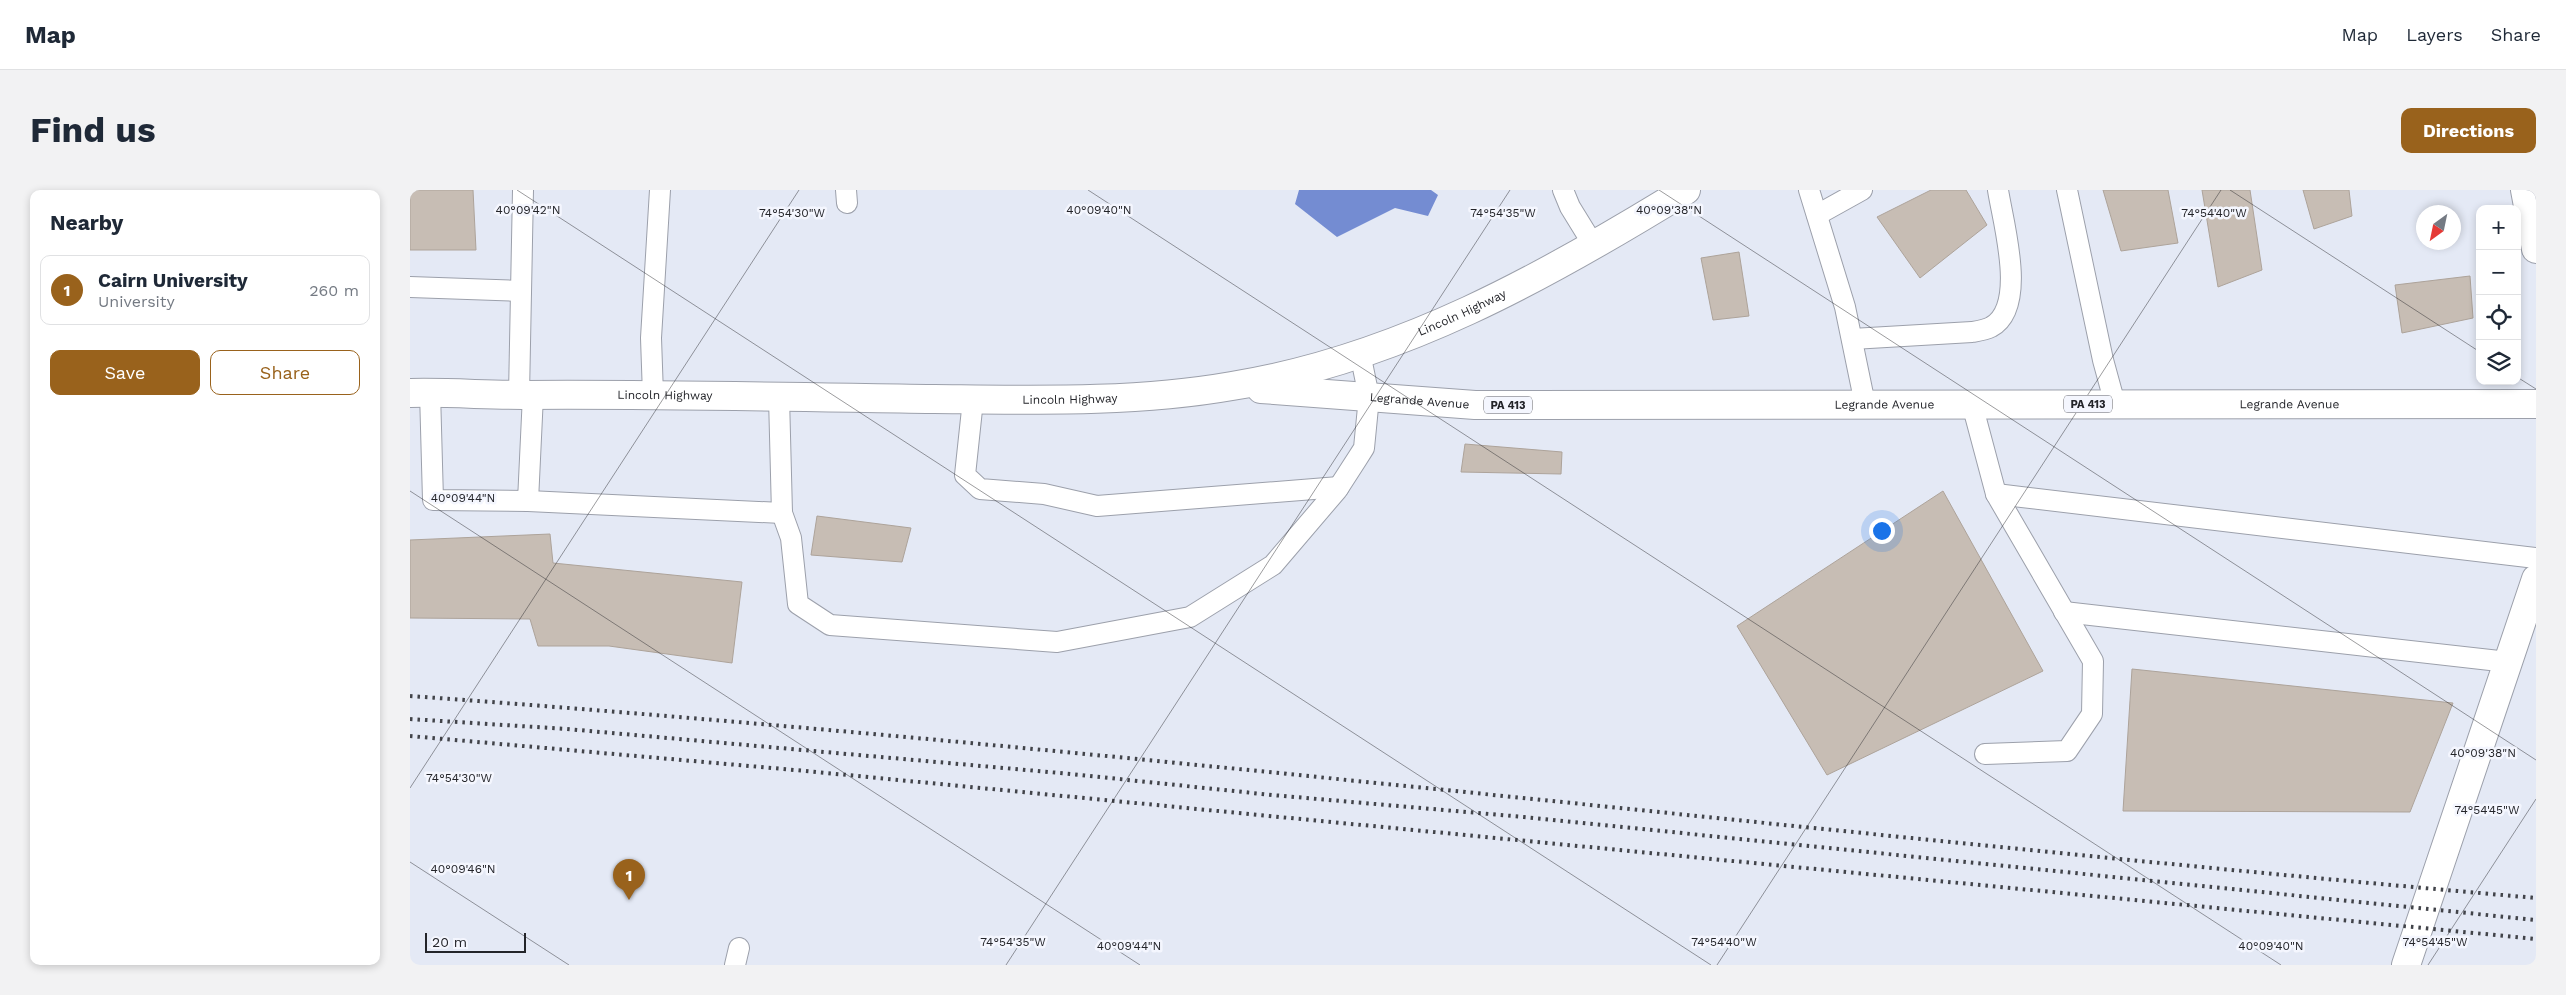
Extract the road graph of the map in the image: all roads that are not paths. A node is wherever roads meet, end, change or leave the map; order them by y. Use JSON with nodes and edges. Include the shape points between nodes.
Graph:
{"nodes":[{"id":1,"x":523,"y":190,"type":"edge"},
{"id":2,"x":660,"y":190,"type":"edge"},
{"id":3,"x":1563,"y":190,"type":"edge"},
{"id":4,"x":1686,"y":190,"type":"edge"},
{"id":5,"x":1809,"y":190,"type":"edge"},
{"id":6,"x":1862,"y":190,"type":"edge"},
{"id":7,"x":1998,"y":190,"type":"edge"},
{"id":8,"x":2067,"y":190,"type":"edge"},
{"id":9,"x":2525,"y":190,"type":"edge"},
{"id":10,"x":1817,"y":215,"type":"junction"},
{"id":11,"x":1594,"y":246,"type":"junction"},
{"id":12,"x":2536,"y":249,"type":"edge"},
{"id":13,"x":410,"y":287,"type":"edge"},
{"id":14,"x":521,"y":291,"type":"junction"},
{"id":15,"x":1852,"y":340,"type":"junction"},
{"id":16,"x":1360,"y":353,"type":"junction"},
{"id":17,"x":1232,"y":386,"type":"junction"},
{"id":18,"x":420,"y":393,"type":"edge"},
{"id":19,"x":526,"y":395,"type":"junction"},
{"id":20,"x":653,"y":395,"type":"junction"},
{"id":21,"x":779,"y":397,"type":"junction"},
{"id":22,"x":1369,"y":397,"type":"junction"},
{"id":23,"x":973,"y":400,"type":"junction"},
{"id":24,"x":1865,"y":404,"type":"junction"},
{"id":25,"x":1972,"y":404,"type":"junction"},
{"id":26,"x":2115,"y":404,"type":"junction"},
{"id":27,"x":2536,"y":404,"type":"edge"},
{"id":28,"x":1339,"y":487,"type":"junction"},
{"id":29,"x":1996,"y":494,"type":"junction"},
{"id":30,"x":528,"y":502,"type":"junction"},
{"id":31,"x":782,"y":513,"type":"junction"},
{"id":32,"x":2536,"y":558,"type":"edge"},
{"id":33,"x":2536,"y":579,"type":"edge"},
{"id":34,"x":2064,"y":612,"type":"junction"},
{"id":35,"x":2508,"y":662,"type":"junction"},
{"id":36,"x":1985,"y":754,"type":"dead end"},
{"id":37,"x":2406,"y":965,"type":"edge"}],
"edges":[{"from":1,"to":14,"type":"lane"},
{"from":2,"to":20,"type":"lane","via":[[651,338]]},
{"from":3,"to":11,"type":"lane"},
{"from":4,"to":11,"type":"main road","name":"Lincoln Highway"},
{"from":5,"to":10,"type":"lane"},
{"from":6,"to":10,"type":"lane"},
{"from":7,"to":15,"type":"lane","via":[[2012,278],[2010,299],[1999,320],[1990,328],[1972,332]]},
{"from":8,"to":26,"type":"lane"},
{"from":9,"to":12,"type":"main road"},
{"from":10,"to":15,"type":"lane"},
{"from":11,"to":16,"type":"main road","name":"Lincoln Highway","via":[[1522,286],[1447,320]]},
{"from":13,"to":14,"type":"lane"},
{"from":14,"to":19,"type":"lane"},
{"from":15,"to":24,"type":"lane"},
{"from":16,"to":17,"type":"main road","name":"Lincoln Highway","via":[[1301,371]]},
{"from":16,"to":22,"type":"lane"},
{"from":17,"to":22,"type":"main road","name":"Legrande Avenue","number":"PA 413"},
{"from":17,"to":23,"type":"main road","name":"Lincoln Highway","via":[[1154,395]]},
{"from":18,"to":19,"type":"main road","name":"Lincoln Highway"},
{"from":18,"to":30,"type":"lane","via":[[433,500]]},
{"from":19,"to":20,"type":"main road","name":"Lincoln Highway"},
{"from":19,"to":30,"type":"lane"},
{"from":20,"to":21,"type":"main road","name":"Lincoln Highway"},
{"from":21,"to":23,"type":"main road","name":"Lincoln Highway"},
{"from":21,"to":31,"type":"lane"},
{"from":22,"to":24,"type":"main road","name":"Legrande Avenue","number":"PA 413","via":[[1476,405]]},
{"from":22,"to":28,"type":"lane","via":[[1364,448]]},
{"from":23,"to":28,"type":"lane","via":[[965,475],[980,489],[1044,494],[1097,506]]},
{"from":24,"to":25,"type":"main road","name":"Legrande Avenue","number":"PA 413"},
{"from":25,"to":26,"type":"main road","name":"Legrande Avenue","number":"PA 413"},
{"from":25,"to":29,"type":"lane"},
{"from":26,"to":27,"type":"main road","name":"Legrande Avenue","number":"PA 413"},
{"from":28,"to":31,"type":"lane","via":[[1274,564],[1190,617],[1057,642],[830,625],[798,604],[791,538]]},
{"from":29,"to":32,"type":"lane"},
{"from":29,"to":34,"type":"lane"},
{"from":30,"to":31,"type":"lane"},
{"from":33,"to":35,"type":"main road"},
{"from":34,"to":35,"type":"lane"},
{"from":34,"to":36,"type":"lane","via":[[2093,662],[2092,714],[2066,751]]},
{"from":35,"to":37,"type":"main road"}]}
